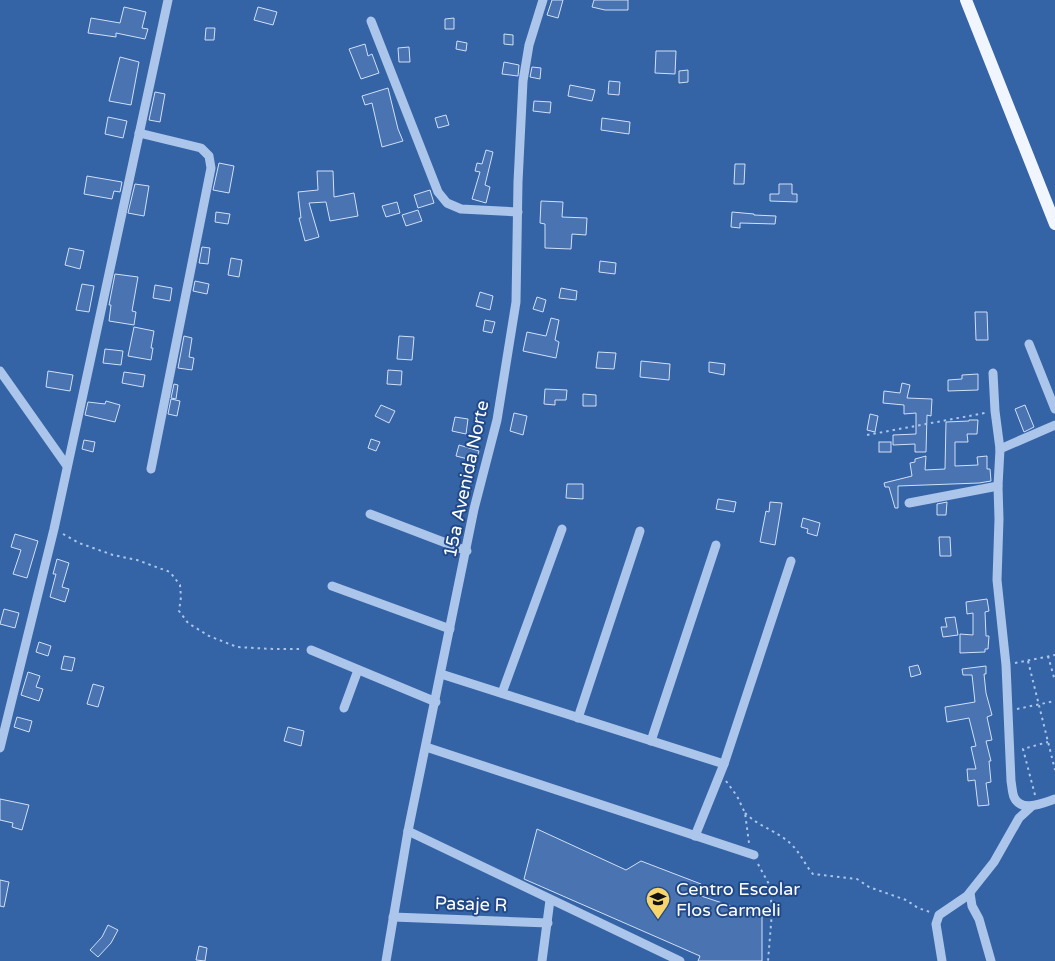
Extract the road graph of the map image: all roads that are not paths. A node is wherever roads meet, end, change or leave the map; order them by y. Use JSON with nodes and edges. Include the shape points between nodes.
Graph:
{"nodes":[{"id":1,"x":168,"y":0,"type":"edge"},
{"id":2,"x":543,"y":0,"type":"edge"},
{"id":3,"x":969,"y":1,"type":"edge"},
{"id":4,"x":371,"y":21,"type":"dead end"},
{"id":5,"x":139,"y":133,"type":"junction"},
{"id":6,"x":518,"y":212,"type":"junction"},
{"id":7,"x":1055,"y":224,"type":"edge"},
{"id":8,"x":1029,"y":344,"type":"dead end"},
{"id":9,"x":0,"y":371,"type":"edge"},
{"id":10,"x":993,"y":374,"type":"dead end"},
{"id":11,"x":1055,"y":409,"type":"edge"},
{"id":12,"x":1055,"y":426,"type":"edge"},
{"id":13,"x":1000,"y":449,"type":"junction"},
{"id":14,"x":67,"y":466,"type":"junction"},
{"id":15,"x":151,"y":469,"type":"dead end"},
{"id":16,"x":998,"y":486,"type":"junction"},
{"id":17,"x":909,"y":503,"type":"dead end"},
{"id":18,"x":370,"y":514,"type":"dead end"},
{"id":19,"x":562,"y":529,"type":"dead end"},
{"id":20,"x":640,"y":531,"type":"dead end"},
{"id":21,"x":716,"y":545,"type":"dead end"},
{"id":22,"x":467,"y":551,"type":"junction"},
{"id":23,"x":791,"y":561,"type":"dead end"},
{"id":24,"x":332,"y":586,"type":"dead end"},
{"id":25,"x":450,"y":629,"type":"junction"},
{"id":26,"x":311,"y":650,"type":"road end"},
{"id":27,"x":358,"y":670,"type":"junction"},
{"id":28,"x":441,"y":674,"type":"junction"},
{"id":29,"x":502,"y":693,"type":"junction"},
{"id":30,"x":436,"y":702,"type":"junction"},
{"id":31,"x":344,"y":708,"type":"dead end"},
{"id":32,"x":578,"y":718,"type":"junction"},
{"id":33,"x":651,"y":741,"type":"junction"},
{"id":34,"x":426,"y":747,"type":"junction"},
{"id":35,"x":0,"y":748,"type":"edge"},
{"id":36,"x":724,"y":764,"type":"junction"},
{"id":37,"x":1055,"y":799,"type":"edge"},
{"id":38,"x":1035,"y":805,"type":"junction"},
{"id":39,"x":408,"y":831,"type":"junction"},
{"id":40,"x":696,"y":836,"type":"junction"},
{"id":41,"x":754,"y":855,"type":"dead end"},
{"id":42,"x":970,"y":893,"type":"junction"},
{"id":43,"x":550,"y":900,"type":"junction"},
{"id":44,"x":393,"y":918,"type":"junction"},
{"id":45,"x":548,"y":923,"type":"junction"},
{"id":46,"x":386,"y":961,"type":"edge"},
{"id":47,"x":542,"y":961,"type":"edge"},
{"id":48,"x":680,"y":961,"type":"edge"},
{"id":49,"x":942,"y":961,"type":"edge"},
{"id":50,"x":991,"y":961,"type":"edge"}],
"edges":[{"from":1,"to":5,"type":"street"},
{"from":2,"to":6,"type":"street","name":"15a Avenida Norte","via":[[529,45],[523,81]]},
{"from":3,"to":7,"type":"main road"},
{"from":4,"to":6,"type":"street","via":[[438,192],[447,203],[461,209]]},
{"from":5,"to":14,"type":"street"},
{"from":5,"to":15,"type":"street","via":[[201,148],[209,156],[211,168]]},
{"from":6,"to":22,"type":"street","name":"15a Avenida Norte","via":[[516,302],[496,420]]},
{"from":8,"to":11,"type":"street"},
{"from":9,"to":14,"type":"street"},
{"from":10,"to":13,"type":"street"},
{"from":12,"to":13,"type":"street"},
{"from":13,"to":16,"type":"street"},
{"from":14,"to":35,"type":"street"},
{"from":16,"to":17,"type":"street"},
{"from":16,"to":38,"type":"street","via":[[996,580],[1006,665],[1011,781],[1018,802]]},
{"from":18,"to":22,"type":"street"},
{"from":19,"to":29,"type":"street"},
{"from":20,"to":32,"type":"street"},
{"from":21,"to":33,"type":"street"},
{"from":22,"to":25,"type":"street","name":"15a Avenida Norte"},
{"from":23,"to":36,"type":"street"},
{"from":24,"to":25,"type":"street"},
{"from":25,"to":28,"type":"street","name":"15a Avenida Norte"},
{"from":26,"to":27,"type":"street"},
{"from":27,"to":30,"type":"street"},
{"from":27,"to":31,"type":"street"},
{"from":28,"to":29,"type":"street"},
{"from":28,"to":30,"type":"street","name":"15a Avenida Norte"},
{"from":29,"to":32,"type":"street"},
{"from":30,"to":34,"type":"street","name":"15a Avenida Norte"},
{"from":32,"to":33,"type":"street"},
{"from":33,"to":36,"type":"street"},
{"from":34,"to":39,"type":"street","name":"15a Avenida Norte"},
{"from":34,"to":40,"type":"street"},
{"from":36,"to":40,"type":"street"},
{"from":37,"to":38,"type":"street"},
{"from":38,"to":42,"type":"street","via":[[1019,818],[994,862]]},
{"from":39,"to":43,"type":"street"},
{"from":39,"to":44,"type":"street","name":"15a Avenida Norte"},
{"from":40,"to":41,"type":"street"},
{"from":42,"to":49,"type":"street","via":[[939,915],[936,924]]},
{"from":42,"to":50,"type":"street"},
{"from":43,"to":45,"type":"street"},
{"from":43,"to":48,"type":"street"},
{"from":44,"to":45,"type":"street","name":"Pasaje R"},
{"from":44,"to":46,"type":"street","name":"15a Avenida Norte"},
{"from":45,"to":47,"type":"street"}]}
